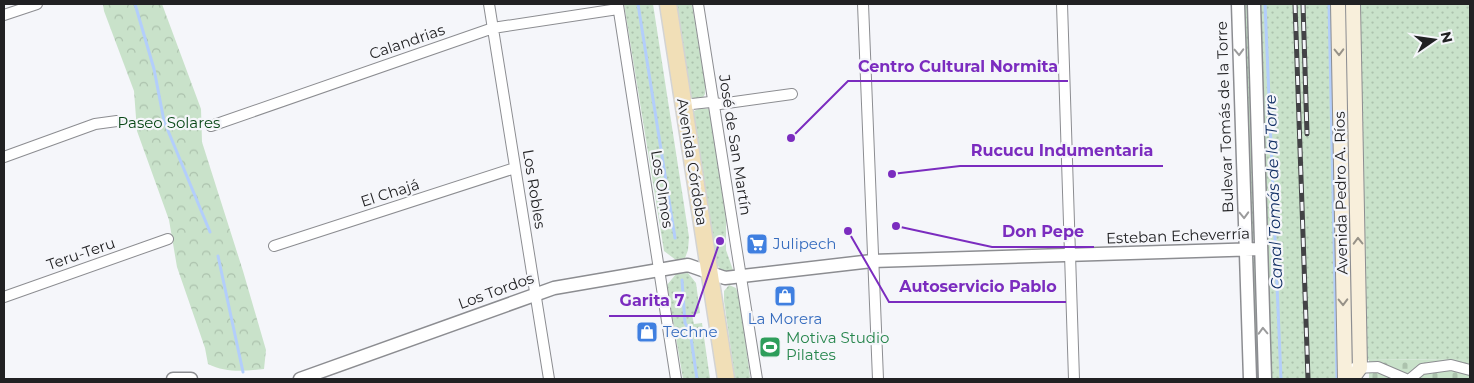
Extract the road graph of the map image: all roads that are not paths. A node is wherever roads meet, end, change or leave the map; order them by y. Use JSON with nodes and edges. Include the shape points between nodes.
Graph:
{"nodes":[{"id":1,"x":37,"y":4,"type":"edge"},
{"id":2,"x":489,"y":4,"type":"edge"},
{"id":3,"x":668,"y":4,"type":"edge"},
{"id":4,"x":698,"y":4,"type":"edge"},
{"id":5,"x":863,"y":4,"type":"edge"},
{"id":6,"x":1062,"y":4,"type":"edge"},
{"id":7,"x":1238,"y":4,"type":"edge"},
{"id":8,"x":1254,"y":4,"type":"edge"},
{"id":9,"x":1338,"y":4,"type":"edge"},
{"id":10,"x":1353,"y":4,"type":"edge"},
{"id":11,"x":618,"y":7,"type":"edge"},
{"id":12,"x":4,"y":15,"type":"edge"},
{"id":13,"x":493,"y":28,"type":"junction"},
{"id":14,"x":792,"y":94,"type":"dead end"},
{"id":15,"x":713,"y":102,"type":"junction"},
{"id":16,"x":683,"y":105,"type":"junction"},
{"id":17,"x":117,"y":121,"type":"dead end"},
{"id":18,"x":211,"y":126,"type":"dead end"},
{"id":19,"x":4,"y":156,"type":"edge"},
{"id":20,"x":515,"y":168,"type":"junction"},
{"id":21,"x":168,"y":239,"type":"dead end"},
{"id":22,"x":274,"y":246,"type":"dead end"},
{"id":23,"x":1261,"y":249,"type":"junction"},
{"id":24,"x":1246,"y":250,"type":"junction"},
{"id":25,"x":1070,"y":255,"type":"junction"},
{"id":26,"x":872,"y":261,"type":"junction"},
{"id":27,"x":659,"y":270,"type":"junction"},
{"id":28,"x":709,"y":272,"type":"junction"},
{"id":29,"x":741,"y":277,"type":"junction"},
{"id":30,"x":535,"y":294,"type":"junction"},
{"id":31,"x":4,"y":297,"type":"edge"},
{"id":32,"x":1359,"y":322,"type":"junction"},
{"id":33,"x":1344,"y":323,"type":"junction"},
{"id":34,"x":1470,"y":370,"type":"edge"},
{"id":35,"x":1350,"y":374,"type":"edge"},
{"id":36,"x":173,"y":379,"type":"edge"},
{"id":37,"x":191,"y":379,"type":"edge"},
{"id":38,"x":300,"y":379,"type":"edge"},
{"id":39,"x":549,"y":379,"type":"edge"},
{"id":40,"x":676,"y":379,"type":"edge"},
{"id":41,"x":726,"y":379,"type":"edge"},
{"id":42,"x":757,"y":379,"type":"edge"},
{"id":43,"x":878,"y":379,"type":"edge"},
{"id":44,"x":1074,"y":379,"type":"edge"},
{"id":45,"x":1250,"y":379,"type":"edge"},
{"id":46,"x":1265,"y":379,"type":"edge"},
{"id":47,"x":1406,"y":379,"type":"edge"},
{"id":48,"x":1410,"y":379,"type":"edge"}],
"edges":[{"from":1,"to":12,"type":"street"},
{"from":2,"to":13,"type":"street","name":"Los Robles"},
{"from":3,"to":16,"type":"main road","name":"Avenida Córdoba"},
{"from":4,"to":15,"type":"street","name":"José de San Martín"},
{"from":5,"to":26,"type":"street"},
{"from":6,"to":25,"type":"street"},
{"from":7,"to":24,"type":"street","name":"Bulevar Tomás de la Torre","one_way":true},
{"from":8,"to":23,"type":"street"},
{"from":9,"to":33,"type":"main road","name":"Avenida Pedro A. Ríos","one_way":true},
{"from":32,"to":10,"type":"main road","name":"Avenida Pedro A. Ríos","one_way":true},
{"from":11,"to":13,"type":"street","name":"Calandrias"},
{"from":11,"to":27,"type":"street","name":"Los Olmos"},
{"from":13,"to":18,"type":"street","name":"Calandrias"},
{"from":13,"to":20,"type":"street","name":"Los Robles"},
{"from":14,"to":15,"type":"street","via":[[720,104]]},
{"from":15,"to":16,"type":"street"},
{"from":15,"to":29,"type":"street","name":"José de San Martín"},
{"from":16,"to":28,"type":"main road","name":"Avenida Córdoba"},
{"from":17,"to":19,"type":"street","via":[[95,124]]},
{"from":20,"to":22,"type":"street","name":"El Chajá"},
{"from":20,"to":30,"type":"street","name":"Los Robles"},
{"from":21,"to":31,"type":"street","name":"Teru-Teru"},
{"from":23,"to":24,"type":"street","name":"Esteban Echeverría"},
{"from":46,"to":23,"type":"street","one_way":true},
{"from":24,"to":25,"type":"street","name":"Esteban Echeverría"},
{"from":24,"to":45,"type":"street","name":"Bulevar Tomás de la Torre"},
{"from":25,"to":26,"type":"street","name":"Esteban Echeverría"},
{"from":25,"to":44,"type":"street"},
{"from":26,"to":29,"type":"street","name":"Esteban Echeverría"},
{"from":26,"to":43,"type":"street"},
{"from":27,"to":28,"type":"street","name":"Los Tordos","via":[[688,264]]},
{"from":27,"to":30,"type":"street","name":"Los Tordos"},
{"from":27,"to":40,"type":"street","name":"Los Olmos"},
{"from":28,"to":29,"type":"street","name":"Esteban Echeverría","via":[[725,278]]},
{"from":28,"to":41,"type":"main road","name":"Avenida Córdoba"},
{"from":29,"to":42,"type":"street","name":"José de San Martín"},
{"from":30,"to":38,"type":"street","name":"Los Tordos"},
{"from":30,"to":39,"type":"street","name":"Los Robles"},
{"from":32,"to":33,"type":"main road"},
{"from":32,"to":35,"type":"main road","name":"Avenida Pedro A. Ríos"},
{"from":33,"to":35,"type":"main road","name":"Avenida Pedro A. Ríos"},
{"from":34,"to":48,"type":"street","via":[[1441,366],[1422,369]]},
{"from":35,"to":47,"type":"street","via":[[1378,368]]},
{"from":36,"to":37,"type":"street"}]}
